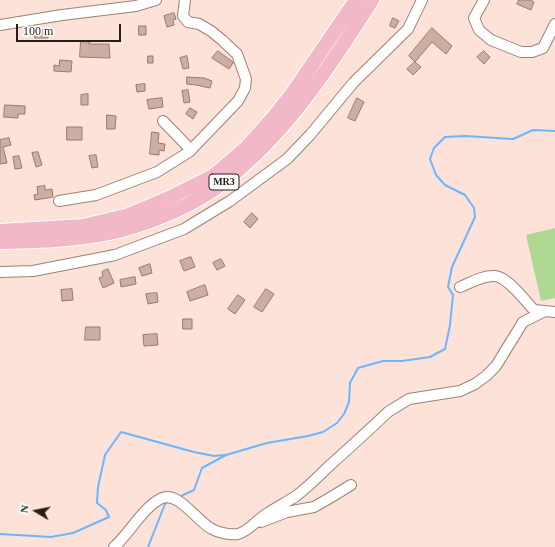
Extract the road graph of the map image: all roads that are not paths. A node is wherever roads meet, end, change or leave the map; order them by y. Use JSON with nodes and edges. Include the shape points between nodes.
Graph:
{"nodes":[{"id":1,"x":156,"y":0,"type":"edge"},
{"id":2,"x":185,"y":0,"type":"edge"},
{"id":3,"x":345,"y":0,"type":"edge"},
{"id":4,"x":356,"y":0,"type":"edge"},
{"id":5,"x":372,"y":0,"type":"edge"},
{"id":6,"x":377,"y":0,"type":"edge"},
{"id":7,"x":422,"y":0,"type":"edge"},
{"id":8,"x":484,"y":0,"type":"edge"},
{"id":9,"x":555,"y":24,"type":"edge"},
{"id":10,"x":0,"y":25,"type":"edge"},
{"id":11,"x":348,"y":37,"type":"junction"},
{"id":12,"x":294,"y":91,"type":"junction"},
{"id":13,"x":163,"y":121,"type":"dead end"},
{"id":14,"x":191,"y":150,"type":"junction"},
{"id":15,"x":59,"y":201,"type":"dead end"},
{"id":16,"x":0,"y":231,"type":"edge"},
{"id":17,"x":0,"y":242,"type":"edge"},
{"id":18,"x":0,"y":272,"type":"edge"},
{"id":19,"x":460,"y":287,"type":"dead end"},
{"id":20,"x":543,"y":312,"type":"junction"},
{"id":21,"x":555,"y":312,"type":"edge"},
{"id":22,"x":351,"y":485,"type":"dead end"},
{"id":23,"x":253,"y":524,"type":"junction"},
{"id":24,"x":114,"y":547,"type":"edge"}],
"edges":[{"from":1,"to":10,"type":"street","via":[[136,6]]},
{"from":2,"to":14,"type":"street","via":[[184,16],[188,22],[199,24],[211,31],[237,54],[246,79],[245,88],[238,101]]},
{"from":3,"to":12,"type":"highway"},
{"from":4,"to":12,"type":"highway","number":"MR3"},
{"from":5,"to":11,"type":"highway","number":"MR3"},
{"from":6,"to":11,"type":"highway"},
{"from":7,"to":18,"type":"street","via":[[408,29],[354,82],[310,135],[287,159],[230,201],[184,229],[115,255],[33,271]]},
{"from":8,"to":9,"type":"street","via":[[474,18],[479,30],[491,40],[521,52],[543,48]]},
{"from":11,"to":17,"type":"highway","number":"MR3","via":[[289,121],[246,164],[216,188],[181,208],[131,228],[84,238]]},
{"from":12,"to":16,"type":"highway","number":"MR3","via":[[247,147],[213,176],[170,198],[129,215],[83,226]]},
{"from":13,"to":14,"type":"street"},
{"from":14,"to":15,"type":"street","via":[[157,172],[96,195]]},
{"from":19,"to":20,"type":"street","via":[[496,276],[506,280],[534,310]]},
{"from":20,"to":21,"type":"street"},
{"from":20,"to":23,"type":"street","via":[[523,322],[503,356],[486,376],[460,391],[409,399],[401,403],[298,495]]},
{"from":22,"to":23,"type":"street","via":[[314,507],[287,512]]},
{"from":23,"to":24,"type":"street","via":[[239,534],[222,533],[203,523],[176,499],[164,498],[154,504]]}]}
